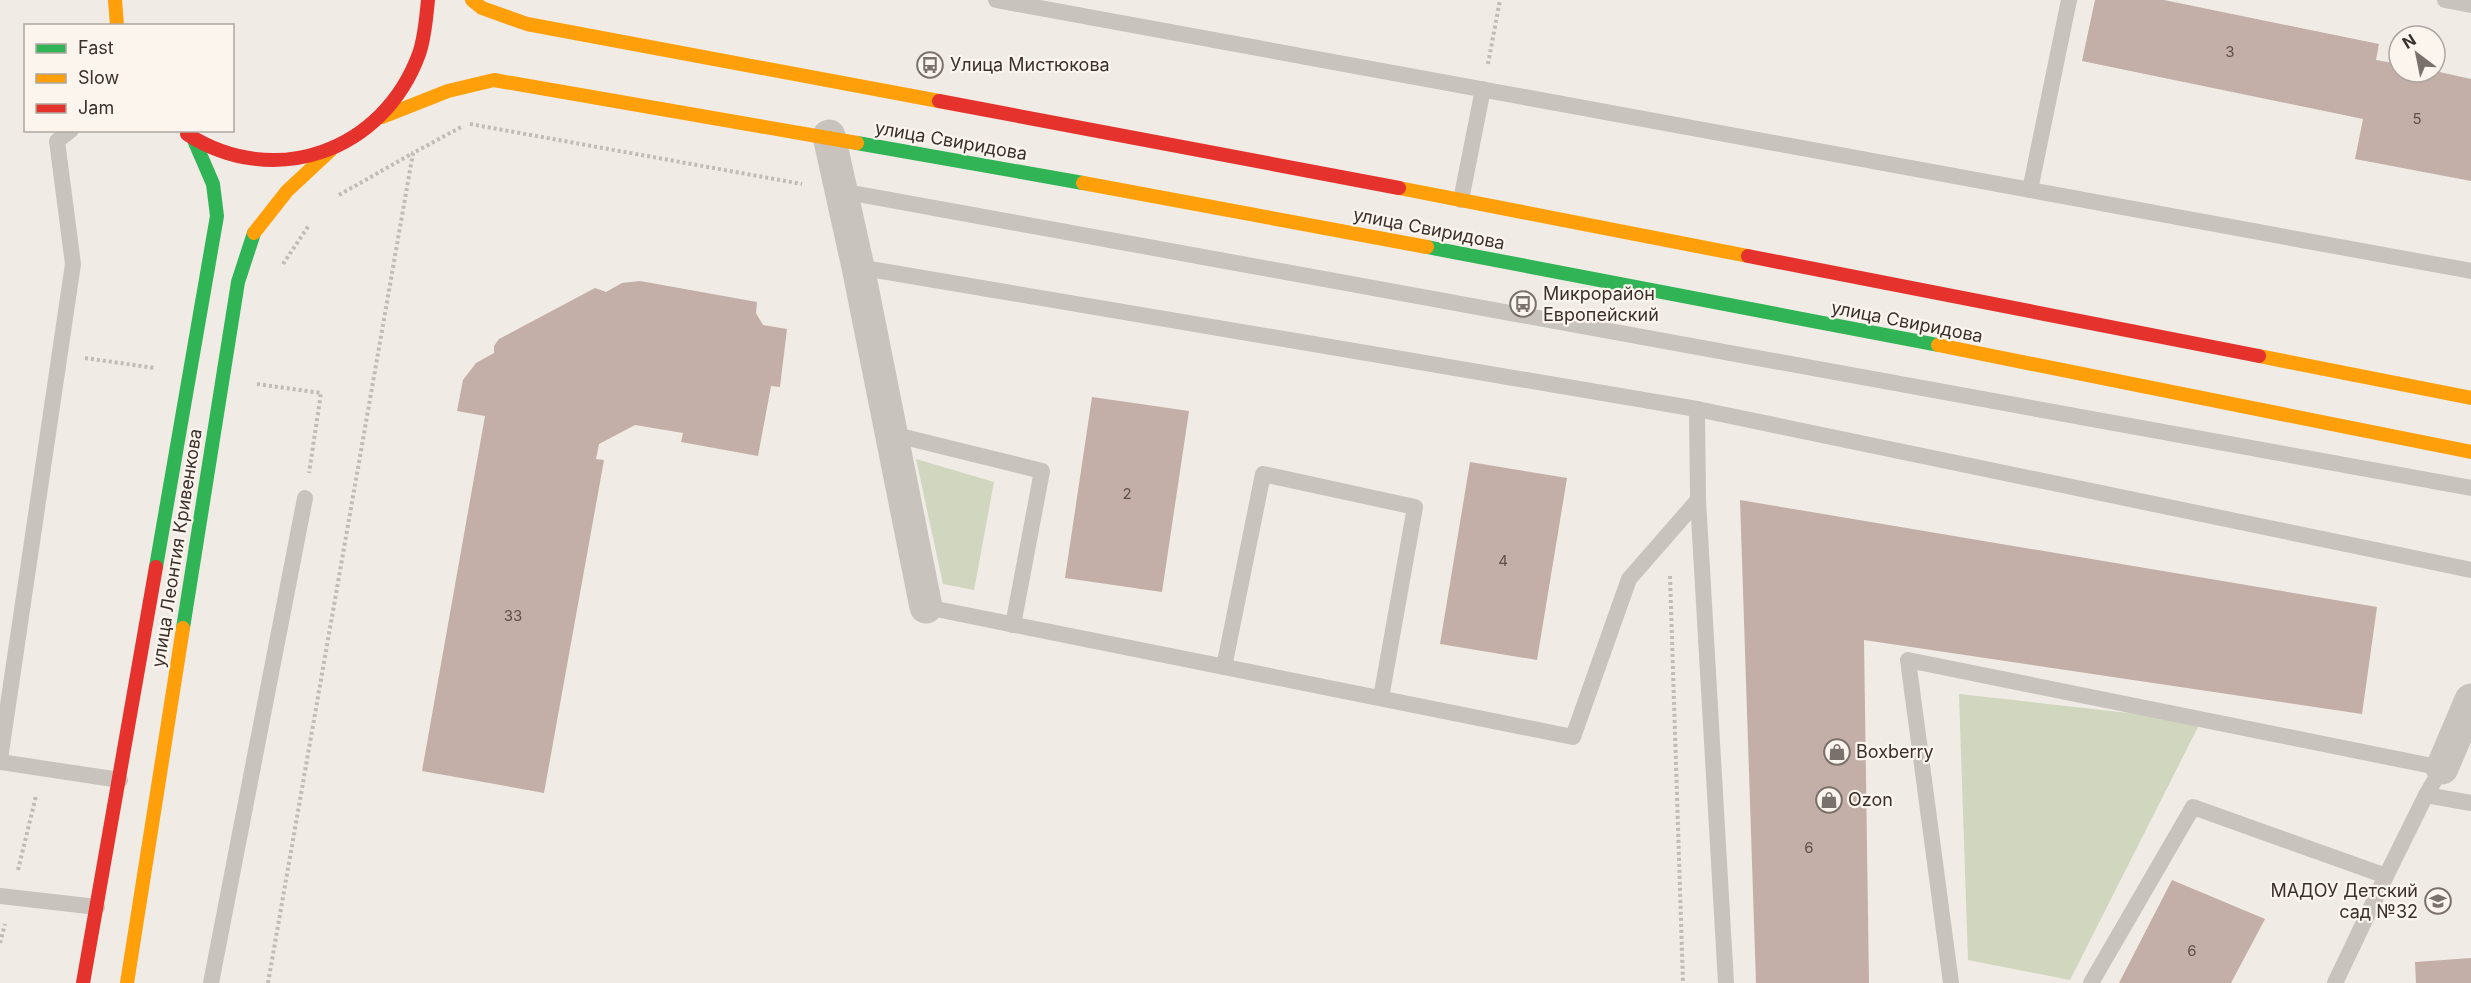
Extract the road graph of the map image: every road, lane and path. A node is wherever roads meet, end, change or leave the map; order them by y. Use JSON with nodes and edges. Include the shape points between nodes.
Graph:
{"nodes":[{"id":1,"x":115,"y":0,"type":"edge"},
{"id":2,"x":428,"y":0,"type":"edge"},
{"id":3,"x":472,"y":0,"type":"edge"},
{"id":4,"x":996,"y":0,"type":"edge"},
{"id":5,"x":1500,"y":0,"type":"edge"},
{"id":6,"x":2069,"y":0,"type":"edge"},
{"id":7,"x":2445,"y":0,"type":"edge"},
{"id":8,"x":2471,"y":5,"type":"edge"},
{"id":9,"x":117,"y":24,"type":"edge"},
{"id":10,"x":1483,"y":89,"type":"junction"},
{"id":11,"x":382,"y":117,"type":"junction"},
{"id":12,"x":68,"y":132,"type":"edge"},
{"id":13,"x":188,"y":135,"type":"edge"},
{"id":14,"x":829,"y":136,"type":"junction"},
{"id":15,"x":332,"y":150,"type":"junction"},
{"id":16,"x":414,"y":153,"type":"junction"},
{"id":17,"x":2030,"y":190,"type":"junction"},
{"id":18,"x":841,"y":191,"type":"junction"},
{"id":19,"x":333,"y":198,"type":"dead end"},
{"id":20,"x":1461,"y":200,"type":"junction"},
{"id":21,"x":312,"y":222,"type":"dead end"},
{"id":22,"x":282,"y":266,"type":"dead end"},
{"id":23,"x":858,"y":267,"type":"junction"},
{"id":24,"x":2471,"y":271,"type":"edge"},
{"id":25,"x":262,"y":373,"type":"dead end"},
{"id":26,"x":2471,"y":398,"type":"edge"},
{"id":27,"x":1697,"y":409,"type":"junction"},
{"id":28,"x":892,"y":434,"type":"junction"},
{"id":29,"x":2471,"y":452,"type":"edge"},
{"id":30,"x":2471,"y":488,"type":"edge"},
{"id":31,"x":305,"y":498,"type":"joint"},
{"id":32,"x":1698,"y":500,"type":"junction"},
{"id":33,"x":1669,"y":533,"type":"junction"},
{"id":34,"x":2471,"y":570,"type":"edge"},
{"id":35,"x":926,"y":607,"type":"joint"},
{"id":36,"x":1013,"y":624,"type":"junction"},
{"id":37,"x":1224,"y":667,"type":"junction"},
{"id":38,"x":1381,"y":698,"type":"junction"},
{"id":39,"x":2471,"y":700,"type":"edge"},
{"id":40,"x":0,"y":761,"type":"edge"},
{"id":41,"x":43,"y":769,"type":"junction"},
{"id":42,"x":120,"y":780,"type":"junction"},
{"id":43,"x":2434,"y":782,"type":"junction"},
{"id":44,"x":2471,"y":803,"type":"edge"},
{"id":45,"x":2386,"y":876,"type":"junction"},
{"id":46,"x":6,"y":897,"type":"edge"},
{"id":47,"x":98,"y":907,"type":"junction"},
{"id":48,"x":0,"y":943,"type":"edge"},
{"id":49,"x":83,"y":983,"type":"edge"},
{"id":50,"x":127,"y":983,"type":"edge"},
{"id":51,"x":211,"y":983,"type":"edge"},
{"id":52,"x":268,"y":983,"type":"edge"},
{"id":53,"x":1683,"y":983,"type":"edge"},
{"id":54,"x":1726,"y":983,"type":"edge"},
{"id":55,"x":1951,"y":983,"type":"edge"},
{"id":56,"x":2091,"y":983,"type":"edge"},
{"id":57,"x":2335,"y":983,"type":"edge"}],
"edges":[{"from":1,"to":9,"type":"street"},
{"from":2,"to":11,"type":"street","via":[[419,56]]},
{"from":3,"to":20,"type":"street","name":"улица Свиридова","via":[[482,8],[526,24]]},
{"from":4,"to":10,"type":"lane"},
{"from":5,"to":10,"type":"path"},
{"from":6,"to":17,"type":"lane"},
{"from":7,"to":8,"type":"lane"},
{"from":10,"to":17,"type":"lane"},
{"from":10,"to":20,"type":"lane"},
{"from":11,"to":14,"type":"street","name":"улица Свиридова","via":[[448,91],[494,80]]},
{"from":11,"to":15,"type":"street"},
{"from":12,"to":40,"type":"lane","via":[[57,141],[73,264]]},
{"from":13,"to":15,"type":"street","via":[[236,159],[280,161]]},
{"from":13,"to":42,"type":"street","name":"улица Леонтия Кривенкова","via":[[213,184],[217,216]]},
{"from":14,"to":18,"type":"street"},
{"from":14,"to":29,"type":"street","name":"улица Свиридова","via":[[1395,240]]},
{"from":15,"to":50,"type":"street","name":"улица Леонтия Кривенкова","via":[[287,191],[254,232],[238,282]]},
{"from":16,"to":18,"type":"path","via":[[468,124]]},
{"from":16,"to":19,"type":"path"},
{"from":16,"to":52,"type":"path"},
{"from":17,"to":24,"type":"lane"},
{"from":18,"to":23,"type":"street"},
{"from":18,"to":30,"type":"lane"},
{"from":20,"to":26,"type":"street","name":"улица Свиридова"},
{"from":21,"to":22,"type":"path"},
{"from":23,"to":27,"type":"lane"},
{"from":23,"to":28,"type":"street"},
{"from":25,"to":31,"type":"path","via":[[260,384],[321,393]]},
{"from":27,"to":32,"type":"lane"},
{"from":27,"to":34,"type":"lane"},
{"from":28,"to":35,"type":"street"},
{"from":28,"to":36,"type":"lane","via":[[1042,471]]},
{"from":31,"to":51,"type":"lane"},
{"from":32,"to":33,"type":"lane"},
{"from":32,"to":54,"type":"lane"},
{"from":33,"to":38,"type":"lane","via":[[1629,579],[1573,736]]},
{"from":33,"to":53,"type":"path"},
{"from":35,"to":36,"type":"lane"},
{"from":36,"to":37,"type":"lane"},
{"from":37,"to":38,"type":"lane"},
{"from":37,"to":38,"type":"lane","via":[[1263,474],[1415,507]]},
{"from":39,"to":43,"type":"street"},
{"from":40,"to":41,"type":"lane"},
{"from":41,"to":42,"type":"lane"},
{"from":41,"to":46,"type":"path"},
{"from":42,"to":47,"type":"street","name":"улица Леонтия Кривенкова"},
{"from":43,"to":44,"type":"lane"},
{"from":43,"to":45,"type":"lane"},
{"from":43,"to":55,"type":"lane","via":[[1908,660]]},
{"from":45,"to":56,"type":"lane","via":[[2193,807]]},
{"from":45,"to":57,"type":"lane"},
{"from":46,"to":47,"type":"lane"},
{"from":46,"to":48,"type":"path"},
{"from":47,"to":49,"type":"street","name":"улица Леонтия Кривенкова"}]}
